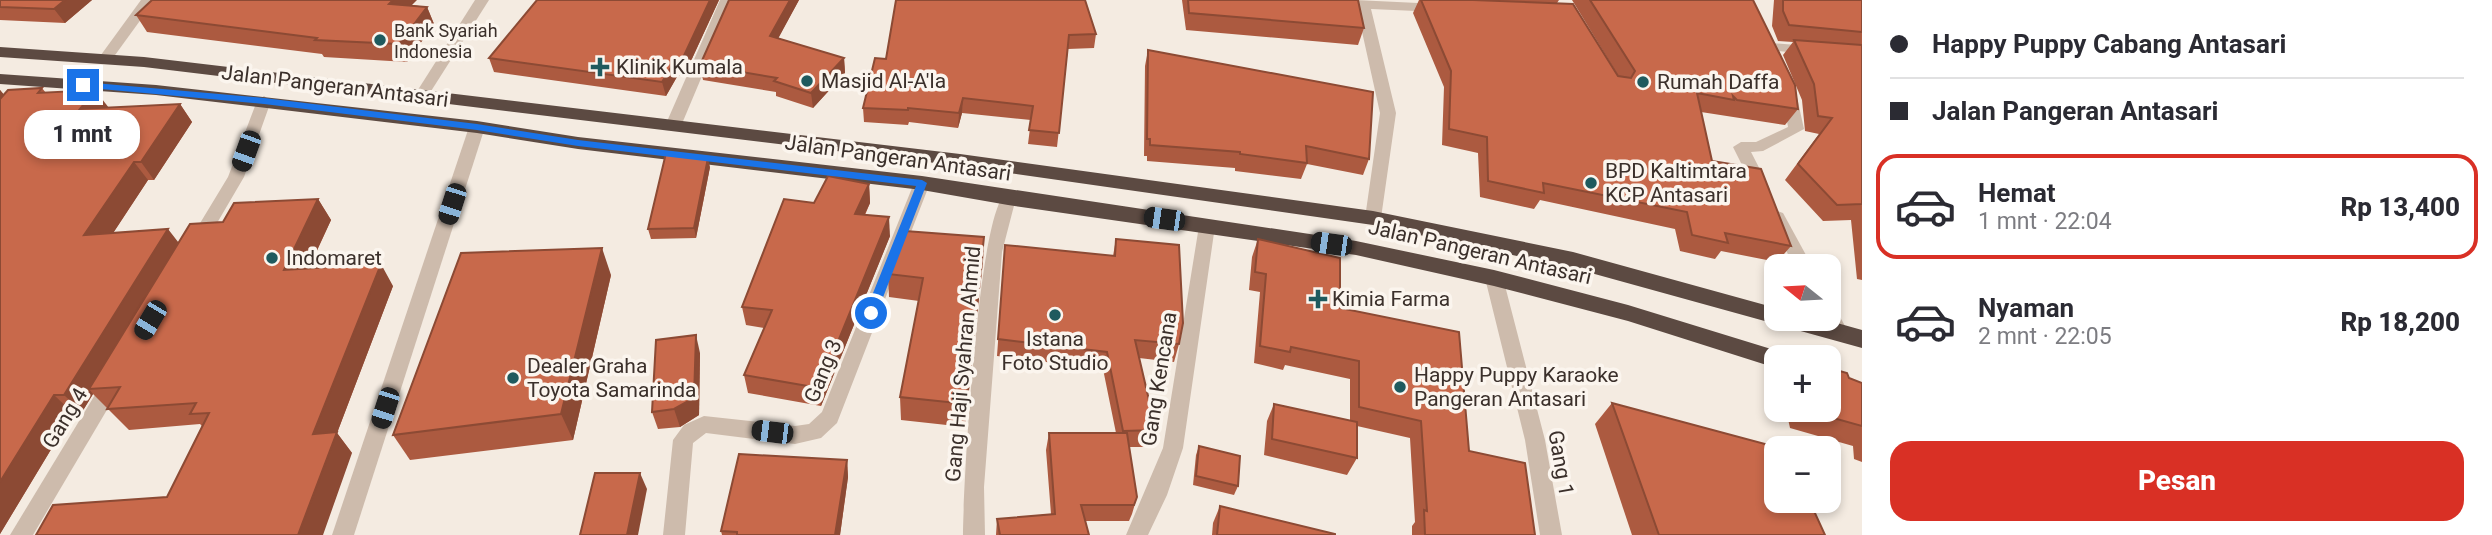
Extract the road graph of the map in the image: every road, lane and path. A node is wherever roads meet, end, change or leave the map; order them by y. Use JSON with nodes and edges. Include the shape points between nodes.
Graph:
{"nodes":[{"id":1,"x":148,"y":0,"type":"edge"},
{"id":2,"x":482,"y":0,"type":"edge"},
{"id":3,"x":727,"y":0,"type":"edge"},
{"id":4,"x":1364,"y":2,"type":"edge"},
{"id":5,"x":1460,"y":9,"type":"edge"},
{"id":6,"x":1823,"y":51,"type":"edge"},
{"id":7,"x":0,"y":52,"type":"edge"},
{"id":8,"x":105,"y":59,"type":"junction"},
{"id":9,"x":0,"y":79,"type":"edge"},
{"id":10,"x":421,"y":96,"type":"junction"},
{"id":11,"x":264,"y":101,"type":"junction"},
{"id":12,"x":673,"y":126,"type":"junction"},
{"id":13,"x":477,"y":127,"type":"junction"},
{"id":14,"x":922,"y":183,"type":"junction"},
{"id":15,"x":1008,"y":198,"type":"junction"},
{"id":16,"x":1373,"y":218,"type":"junction"},
{"id":17,"x":1207,"y":226,"type":"junction"},
{"id":18,"x":1797,"y":254,"type":"edge"},
{"id":19,"x":186,"y":260,"type":"edge"},
{"id":20,"x":1494,"y":278,"type":"junction"},
{"id":21,"x":1764,"y":313,"type":"edge"},
{"id":22,"x":1833,"y":331,"type":"edge"},
{"id":23,"x":1840,"y":333,"type":"joint"},
{"id":24,"x":1862,"y":339,"type":"edge"},
{"id":25,"x":1764,"y":355,"type":"edge"},
{"id":26,"x":122,"y":368,"type":"edge"},
{"id":27,"x":21,"y":535,"type":"edge"},
{"id":28,"x":343,"y":535,"type":"edge"},
{"id":29,"x":674,"y":535,"type":"edge"},
{"id":30,"x":974,"y":535,"type":"edge"},
{"id":31,"x":1137,"y":535,"type":"edge"},
{"id":32,"x":1551,"y":535,"type":"edge"}],
"edges":[{"from":1,"to":8,"type":"street"},
{"from":2,"to":10,"type":"street"},
{"from":3,"to":12,"type":"street"},
{"from":4,"to":5,"type":"street"},
{"from":4,"to":16,"type":"street","via":[[1388,113]]},
{"from":6,"to":18,"type":"street","via":[[1768,41],[1792,100],[1796,129],[1758,147],[1741,147]]},
{"from":7,"to":8,"type":"highway","name":"Jalan Pangeran Antasari"},
{"from":8,"to":10,"type":"highway","name":"Jalan Pangeran Antasari"},
{"from":9,"to":11,"type":"highway","name":"Jalan Pangeran Antasari","via":[[30,87],[156,90]]},
{"from":10,"to":12,"type":"highway","name":"Jalan Pangeran Antasari"},
{"from":11,"to":13,"type":"highway","name":"Jalan Pangeran Antasari"},
{"from":11,"to":19,"type":"street","via":[[236,177]]},
{"from":12,"to":16,"type":"highway","name":"Jalan Pangeran Antasari"},
{"from":13,"to":14,"type":"highway","name":"Jalan Pangeran Antasari"},
{"from":13,"to":28,"type":"street"},
{"from":14,"to":15,"type":"highway","name":"Jalan Pangeran Antasari"},
{"from":14,"to":29,"type":"street","name":"Gang 3","via":[[830,417],[814,432],[795,435],[704,424],[691,431],[682,440]]},
{"from":15,"to":17,"type":"highway","name":"Jalan Pangeran Antasari"},
{"from":15,"to":30,"type":"street","name":"Gang Haji Syahran Ahmid","via":[[993,253],[973,487]]},
{"from":16,"to":21,"type":"highway","name":"Jalan Pangeran Antasari","via":[[1573,260]]},
{"from":17,"to":20,"type":"highway","name":"Jalan Pangeran Antasari","via":[[1356,248]]},
{"from":17,"to":31,"type":"street","name":"Gang Kencana","via":[[1172,448]]},
{"from":20,"to":25,"type":"highway","name":"Jalan Pangeran Antasari"},
{"from":20,"to":32,"type":"street","name":"Gang 1","via":[[1535,440]]},
{"from":22,"to":23,"type":"highway"},
{"from":23,"to":24,"type":"highway"},
{"from":26,"to":27,"type":"street","name":"Gang 4"}]}
